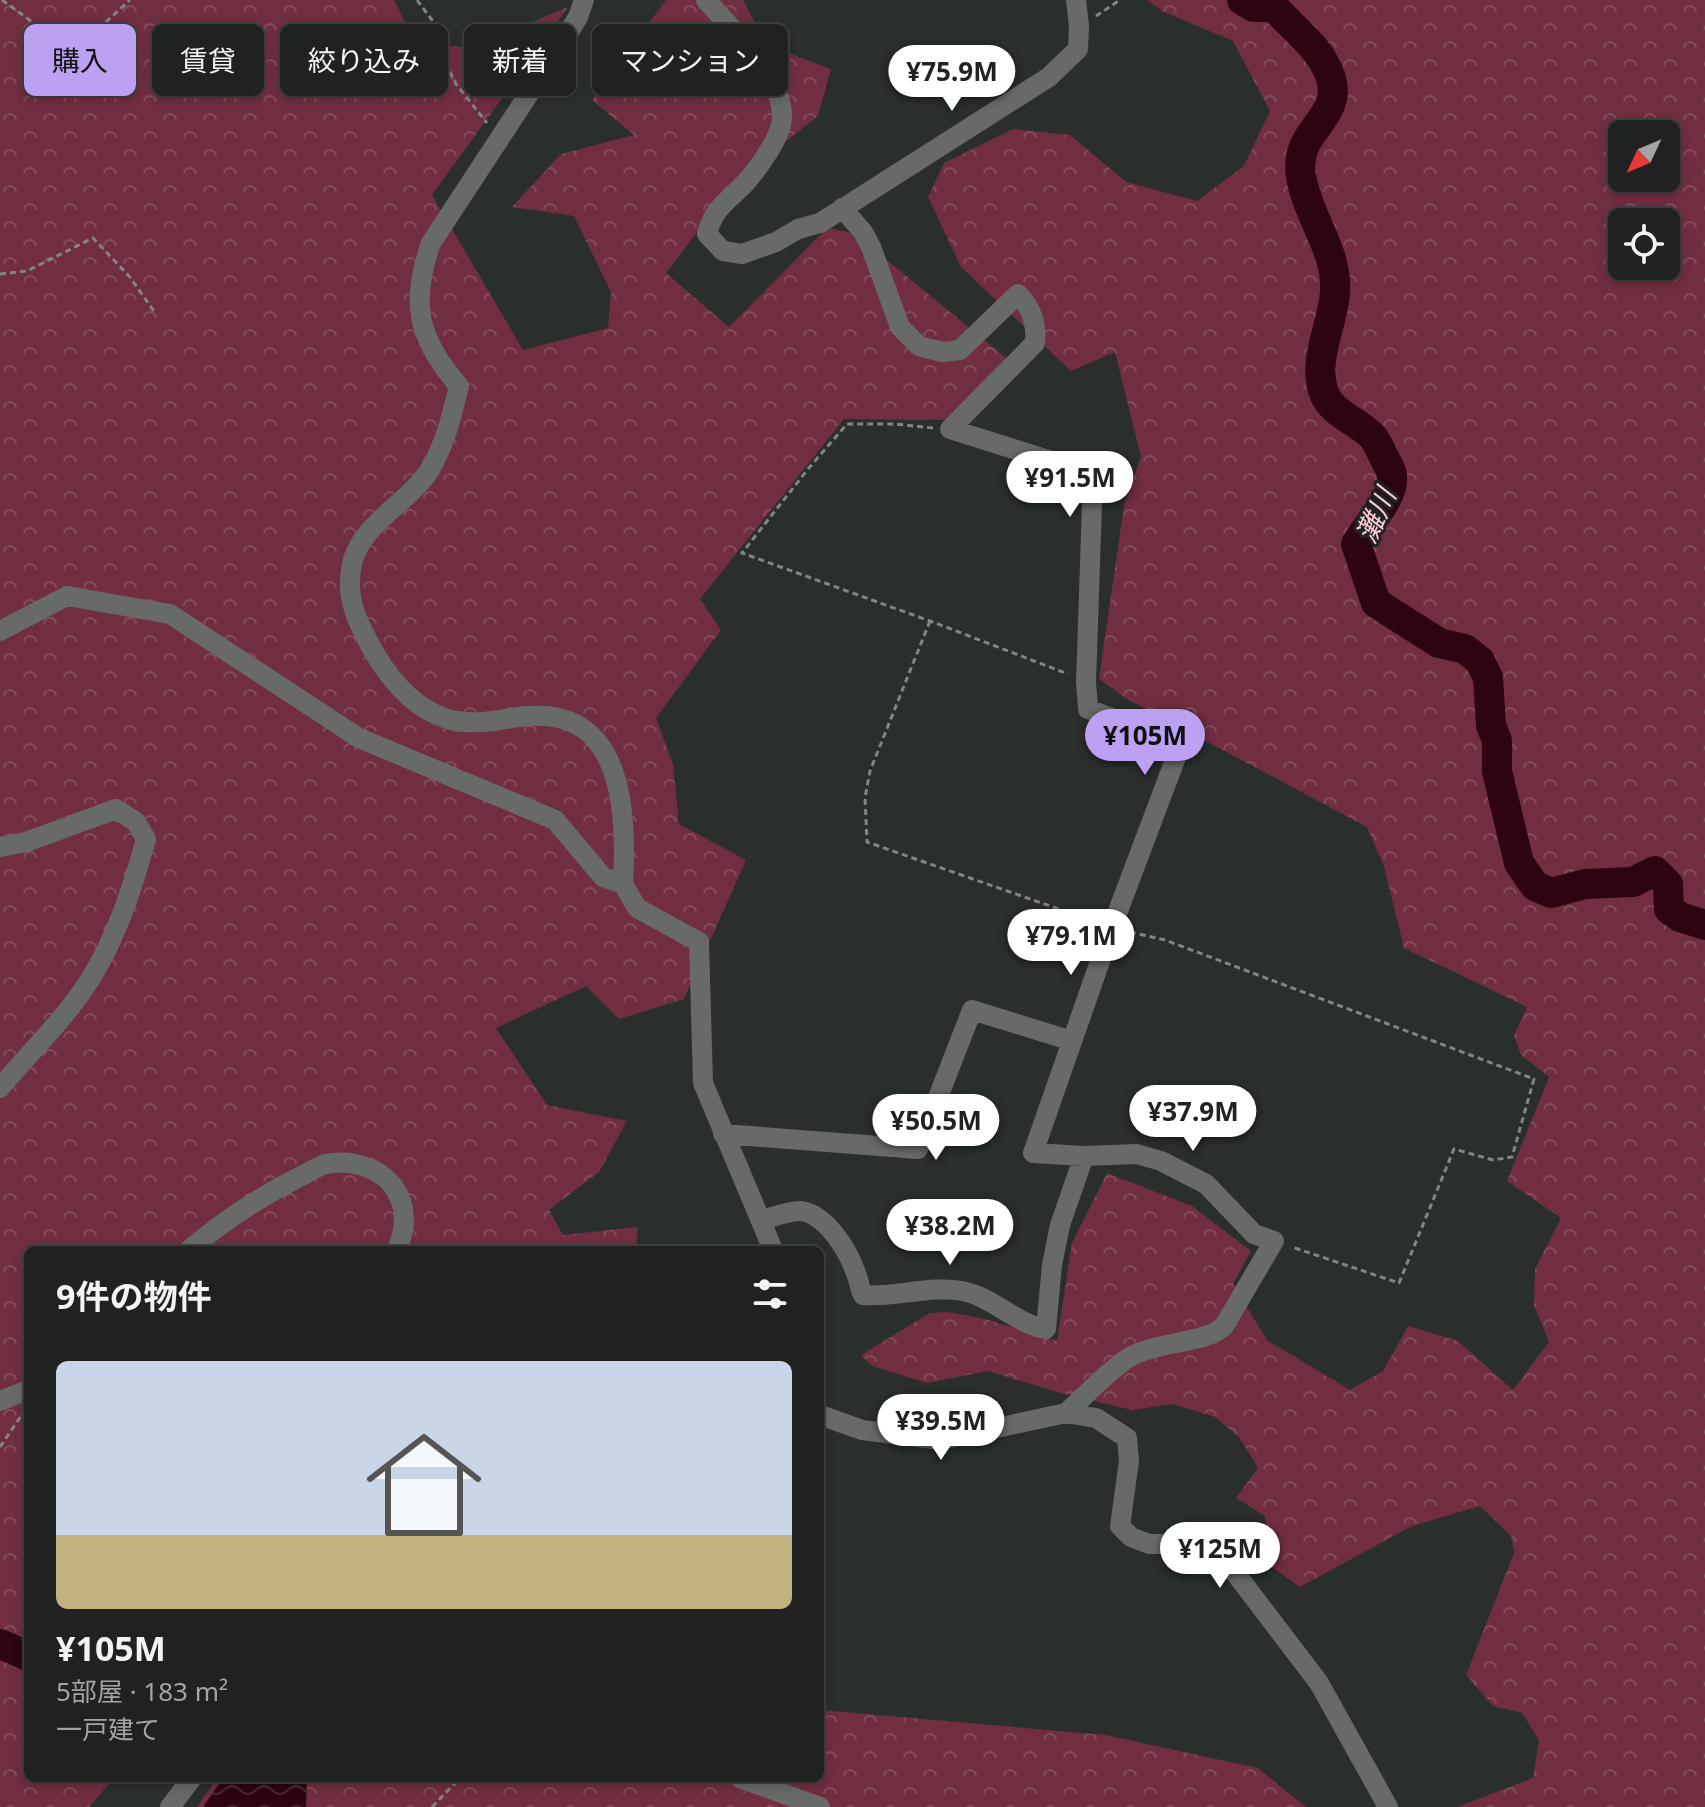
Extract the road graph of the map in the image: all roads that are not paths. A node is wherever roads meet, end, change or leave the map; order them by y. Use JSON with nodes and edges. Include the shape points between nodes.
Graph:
{"nodes":[{"id":1,"x":584,"y":0,"type":"edge"},
{"id":2,"x":706,"y":0,"type":"edge"},
{"id":3,"x":1076,"y":0,"type":"edge"},
{"id":4,"x":842,"y":208,"type":"junction"},
{"id":5,"x":0,"y":631,"type":"edge"},
{"id":6,"x":0,"y":847,"type":"edge"},
{"id":7,"x":623,"y":884,"type":"junction"},
{"id":8,"x":1072,"y":1041,"type":"junction"},
{"id":9,"x":0,"y":1088,"type":"edge"},
{"id":10,"x":723,"y":1134,"type":"junction"},
{"id":11,"x":1084,"y":1156,"type":"junction"},
{"id":12,"x":762,"y":1220,"type":"junction"},
{"id":13,"x":194,"y":1246,"type":"edge"},
{"id":14,"x":399,"y":1246,"type":"edge"},
{"id":15,"x":772,"y":1246,"type":"edge"},
{"id":16,"x":24,"y":1392,"type":"edge"},
{"id":17,"x":0,"y":1401,"type":"edge"},
{"id":18,"x":1066,"y":1413,"type":"junction"},
{"id":19,"x":824,"y":1416,"type":"edge"},
{"id":20,"x":189,"y":1782,"type":"edge"},
{"id":21,"x":751,"y":1782,"type":"edge"},
{"id":22,"x":170,"y":1807,"type":"edge"},
{"id":23,"x":820,"y":1807,"type":"edge"},
{"id":24,"x":1388,"y":1807,"type":"edge"}],
"edges":[{"from":1,"to":7,"type":"street","via":[[561,45],[431,243],[420,275],[419,306],[436,359],[459,386],[441,448],[428,472],[364,539],[352,564],[348,593],[381,664],[421,707],[474,723],[553,715],[573,721],[596,738],[609,758],[621,803],[626,842]]},
{"from":2,"to":4,"type":"street","via":[[766,71],[783,118],[767,155],[713,215],[707,234],[723,251],[742,254],[820,223]]},
{"from":3,"to":4,"type":"street","via":[[1078,49],[1049,77]]},
{"from":4,"to":8,"type":"street","via":[[871,247],[900,327],[919,346],[960,350],[1018,294],[1029,305],[1035,343],[950,429],[1093,474],[1088,709],[1181,744]]},
{"from":5,"to":7,"type":"street","via":[[67,596],[170,614],[359,738],[555,820],[603,877]]},
{"from":6,"to":9,"type":"street","via":[[116,809],[136,822],[146,839],[111,940],[91,978]]},
{"from":7,"to":10,"type":"street","via":[[637,908],[699,942],[703,1083]]},
{"from":8,"to":10,"type":"street","via":[[972,1010],[918,1149]]},
{"from":8,"to":11,"type":"street","via":[[1033,1153]]},
{"from":10,"to":12,"type":"street"},
{"from":11,"to":12,"type":"street","via":[[1060,1225],[1046,1329],[963,1291],[863,1295],[838,1240],[819,1219],[801,1211]]},
{"from":11,"to":18,"type":"street","via":[[1137,1154],[1161,1161],[1206,1184],[1254,1234],[1274,1241],[1216,1334],[1161,1344],[1129,1358]]},
{"from":12,"to":15,"type":"street"},
{"from":13,"to":14,"type":"street","via":[[281,1186],[325,1164],[359,1164],[386,1177],[401,1198],[406,1229]]},
{"from":16,"to":17,"type":"street"},
{"from":18,"to":19,"type":"street","via":[[941,1440],[862,1430]]},
{"from":18,"to":24,"type":"street","via":[[1096,1418],[1127,1438],[1120,1526],[1149,1544],[1187,1544],[1215,1551],[1319,1683]]},
{"from":20,"to":22,"type":"street"},
{"from":21,"to":23,"type":"street"}]}
